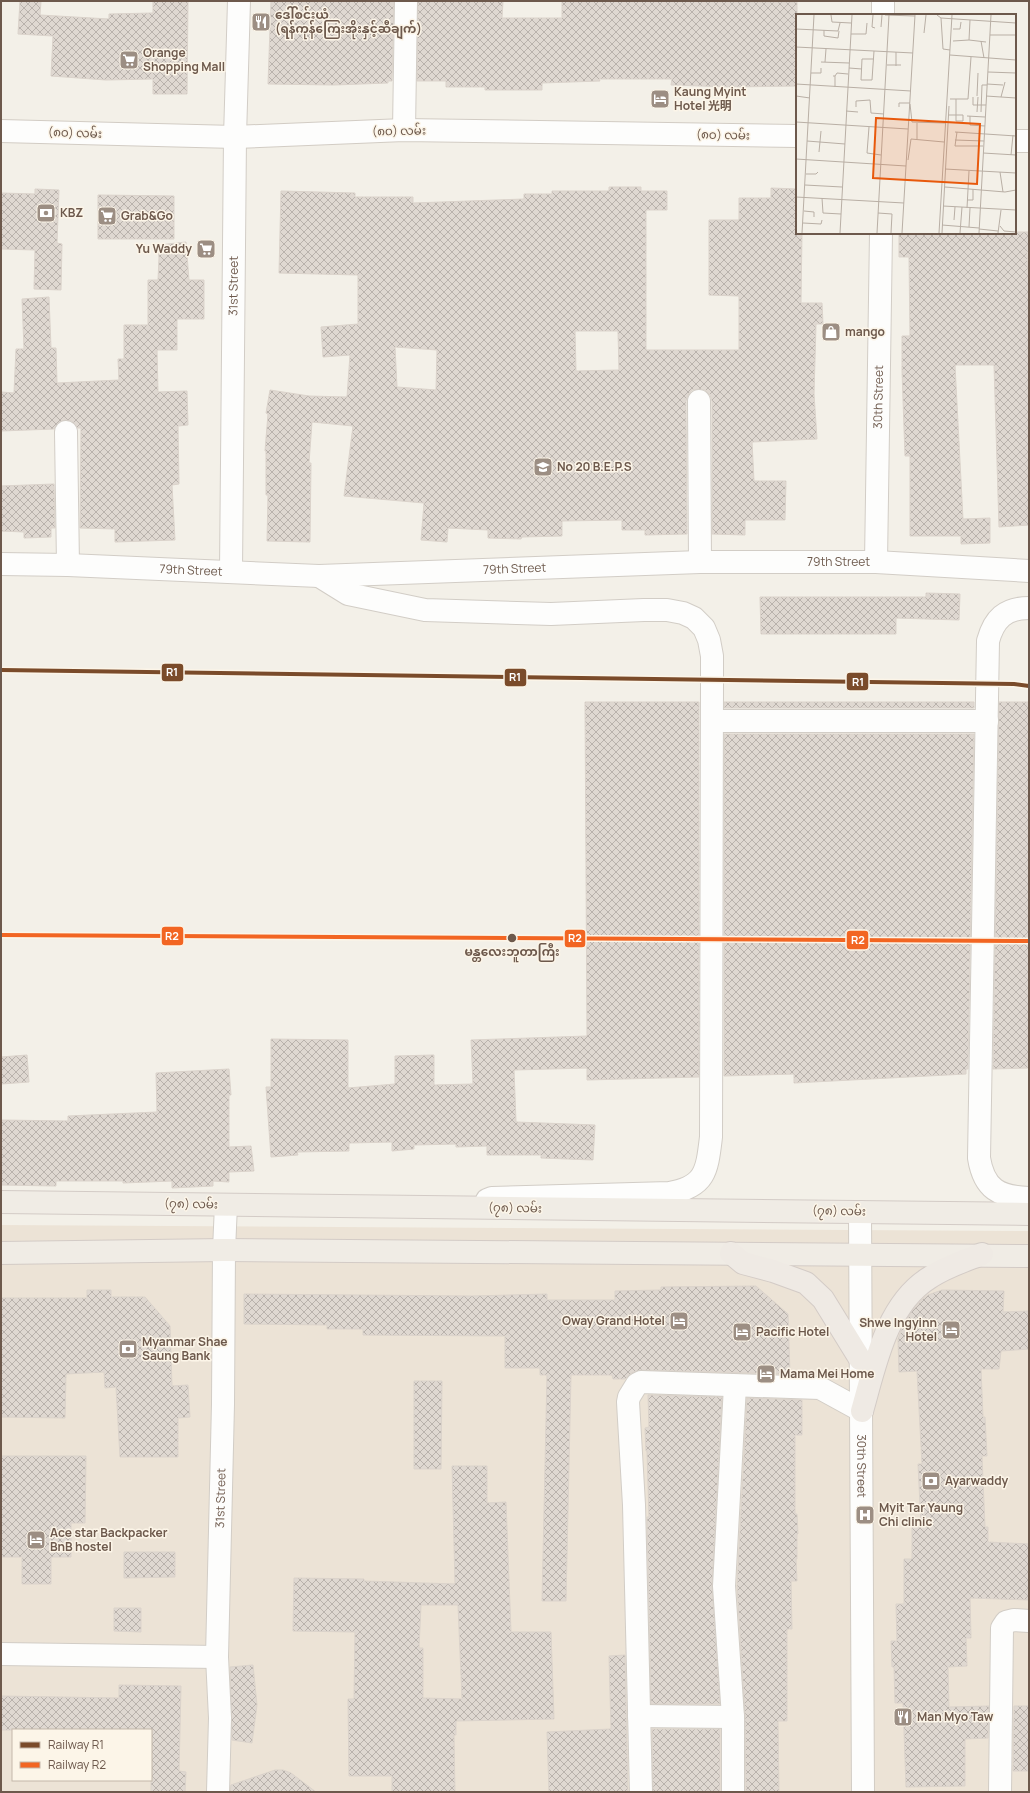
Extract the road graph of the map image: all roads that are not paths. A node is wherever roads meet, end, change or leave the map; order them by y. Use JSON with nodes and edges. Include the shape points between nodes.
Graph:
{"nodes":[{"id":1,"x":239,"y":1,"type":"edge"},
{"id":2,"x":406,"y":1,"type":"edge"},
{"id":3,"x":883,"y":1,"type":"edge"},
{"id":4,"x":883,"y":14,"type":"edge"},
{"id":5,"x":404,"y":130,"type":"junction"},
{"id":6,"x":1,"y":131,"type":"edge"},
{"id":7,"x":796,"y":136,"type":"edge"},
{"id":8,"x":235,"y":137,"type":"junction"},
{"id":9,"x":1016,"y":141,"type":"edge"},
{"id":10,"x":1029,"y":142,"type":"edge"},
{"id":11,"x":881,"y":234,"type":"edge"},
{"id":12,"x":699,"y":401,"type":"dead end"},
{"id":13,"x":66,"y":432,"type":"dead end"},
{"id":14,"x":700,"y":562,"type":"junction"},
{"id":15,"x":876,"y":562,"type":"junction"},
{"id":16,"x":1,"y":564,"type":"edge"},
{"id":17,"x":68,"y":565,"type":"junction"},
{"id":18,"x":231,"y":571,"type":"junction"},
{"id":19,"x":1029,"y":571,"type":"edge"},
{"id":20,"x":319,"y":576,"type":"junction"},
{"id":21,"x":1029,"y":608,"type":"edge"},
{"id":22,"x":712,"y":721,"type":"junction"},
{"id":23,"x":987,"y":721,"type":"junction"},
{"id":24,"x":1029,"y":1198,"type":"edge"},
{"id":25,"x":1,"y":1202,"type":"edge"},
{"id":26,"x":226,"y":1205,"type":"junction"},
{"id":27,"x":470,"y":1207,"type":"junction"},
{"id":28,"x":860,"y":1212,"type":"junction"},
{"id":29,"x":1029,"y":1214,"type":"edge"},
{"id":30,"x":224,"y":1250,"type":"junction"},
{"id":31,"x":1,"y":1253,"type":"edge"},
{"id":32,"x":731,"y":1253,"type":"junction"},
{"id":33,"x":860,"y":1254,"type":"junction"},
{"id":34,"x":982,"y":1254,"type":"junction"},
{"id":35,"x":1029,"y":1256,"type":"edge"},
{"id":36,"x":860,"y":1359,"type":"junction"},
{"id":37,"x":735,"y":1386,"type":"junction"},
{"id":38,"x":862,"y":1411,"type":"junction"},
{"id":39,"x":1029,"y":1621,"type":"edge"},
{"id":40,"x":1,"y":1654,"type":"edge"},
{"id":41,"x":217,"y":1657,"type":"junction"},
{"id":42,"x":639,"y":1716,"type":"junction"},
{"id":43,"x":733,"y":1717,"type":"junction"},
{"id":44,"x":218,"y":1792,"type":"edge"},
{"id":45,"x":641,"y":1792,"type":"edge"},
{"id":46,"x":733,"y":1792,"type":"edge"},
{"id":47,"x":863,"y":1792,"type":"edge"},
{"id":48,"x":1000,"y":1792,"type":"edge"}],
"edges":[{"from":1,"to":8,"type":"street","name":"31st Street"},
{"from":2,"to":5,"type":"street"},
{"from":3,"to":4,"type":"street"},
{"from":5,"to":7,"type":"street","name":"(၈၀) လမ်း"},
{"from":5,"to":8,"type":"street","name":"(၈၀) လမ်း"},
{"from":6,"to":8,"type":"street","name":"(၈၀) လမ်း"},
{"from":8,"to":18,"type":"street","name":"31st Street"},
{"from":9,"to":10,"type":"street"},
{"from":11,"to":15,"type":"street","name":"30th Street"},
{"from":12,"to":14,"type":"street"},
{"from":13,"to":17,"type":"street"},
{"from":14,"to":15,"type":"street","name":"79th Street"},
{"from":14,"to":20,"type":"street","name":"79th Street"},
{"from":15,"to":19,"type":"street","name":"79th Street"},
{"from":16,"to":17,"type":"street","name":"79th Street"},
{"from":17,"to":18,"type":"street","name":"79th Street"},
{"from":18,"to":20,"type":"street","name":"79th Street"},
{"from":20,"to":22,"type":"street","via":[[348,594],[425,610],[551,614],[667,610],[683,613],[694,618],[704,628],[709,640],[712,656]]},
{"from":21,"to":23,"type":"street","via":[[1008,611],[991,629],[988,641]]},
{"from":22,"to":23,"type":"street"},
{"from":22,"to":27,"type":"street","via":[[711,1137],[704,1175],[684,1190],[492,1198]]},
{"from":23,"to":24,"type":"street","via":[[979,1158],[987,1182],[995,1190],[1014,1198]]},
{"from":25,"to":26,"type":"main road","name":"(၇၈) လမ်း"},
{"from":26,"to":27,"type":"main road","name":"(၇၈) လမ်း"},
{"from":26,"to":30,"type":"street","name":"31st Street"},
{"from":27,"to":28,"type":"main road","name":"(၇၈) လမ်း"},
{"from":28,"to":29,"type":"main road","name":"(၇၈) လမ်း"},
{"from":28,"to":33,"type":"street","name":"30th Street"},
{"from":30,"to":31,"type":"main road"},
{"from":30,"to":32,"type":"main road"},
{"from":30,"to":41,"type":"street","name":"31st Street"},
{"from":32,"to":33,"type":"main road"},
{"from":32,"to":36,"type":"highway","via":[[743,1263],[806,1283],[823,1299]]},
{"from":33,"to":34,"type":"main road"},
{"from":33,"to":36,"type":"street","name":"30th Street"},
{"from":34,"to":35,"type":"main road"},
{"from":34,"to":38,"type":"highway","via":[[928,1278],[912,1293],[893,1318],[881,1343]]},
{"from":36,"to":38,"type":"street","name":"30th Street"},
{"from":37,"to":38,"type":"street","via":[[820,1388]]},
{"from":37,"to":42,"type":"street","via":[[641,1382],[629,1397]]},
{"from":37,"to":43,"type":"street","via":[[724,1586]]},
{"from":38,"to":47,"type":"street","name":"30th Street"},
{"from":39,"to":48,"type":"street","via":[[1006,1622],[1002,1628]]},
{"from":40,"to":41,"type":"street"},
{"from":41,"to":44,"type":"street","name":"31st Street","via":[[220,1718]]},
{"from":42,"to":43,"type":"street"},
{"from":42,"to":45,"type":"street"},
{"from":43,"to":46,"type":"street"}]}
